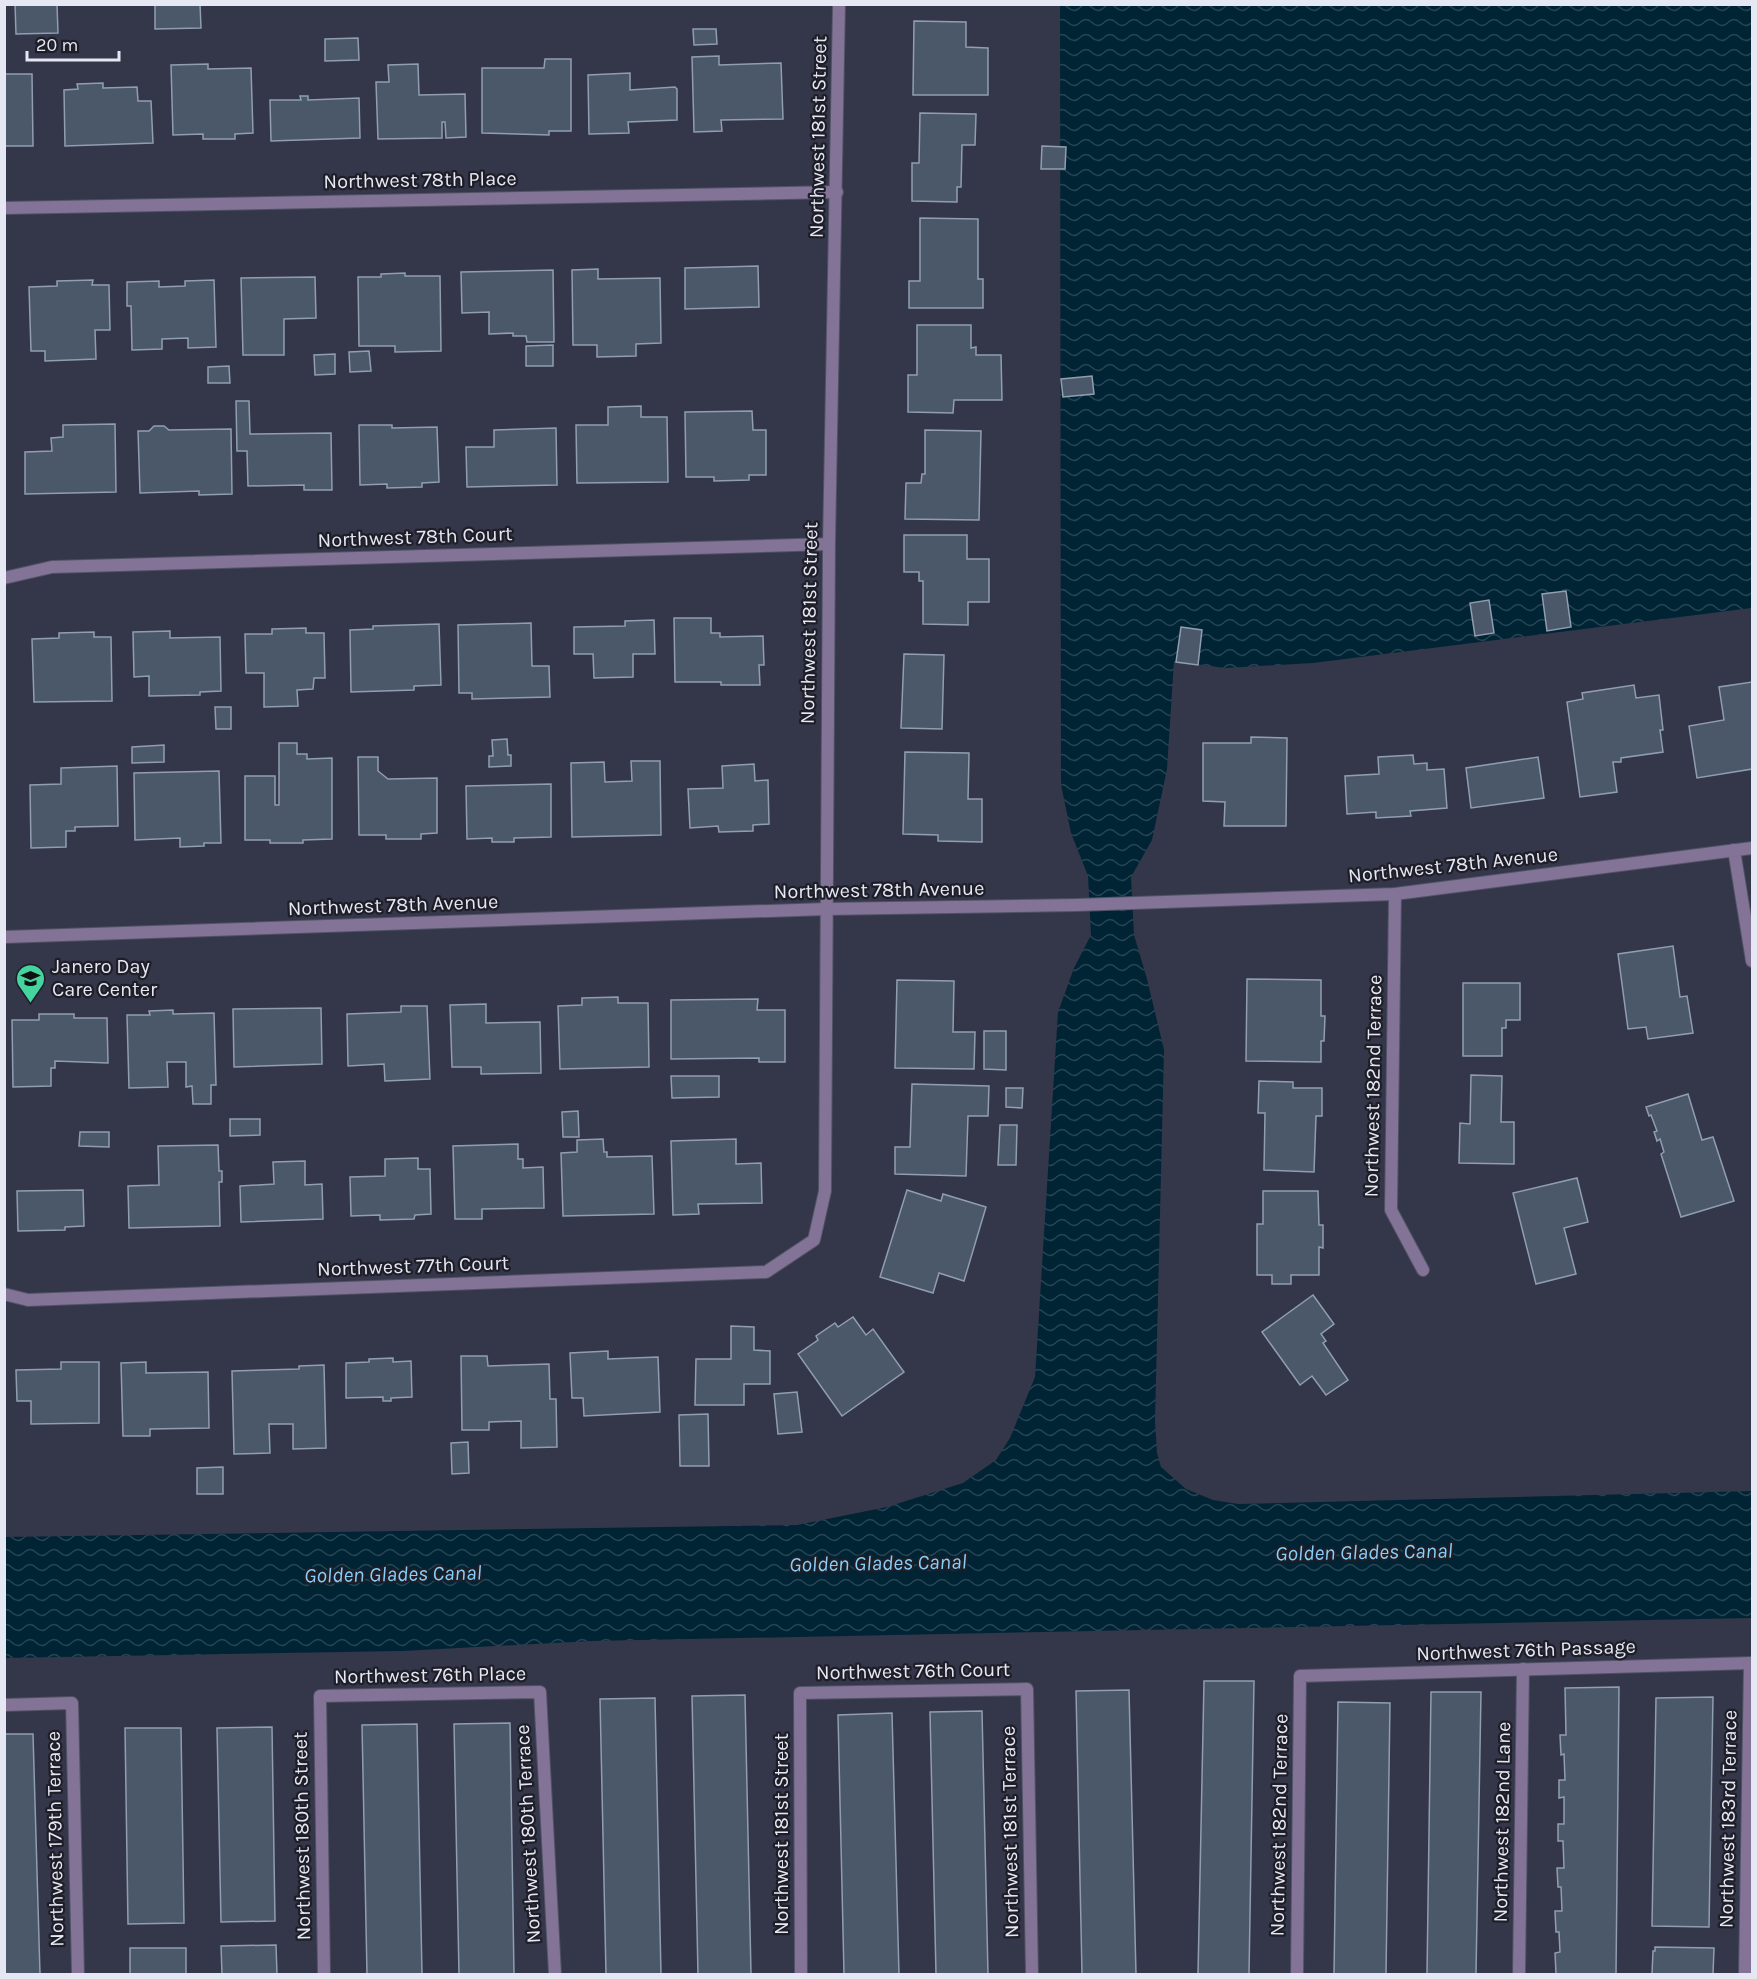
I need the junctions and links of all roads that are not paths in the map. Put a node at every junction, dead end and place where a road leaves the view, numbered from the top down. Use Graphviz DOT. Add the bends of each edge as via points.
graph roads {
  1 [pos="839,4"];
  2 [pos="837,192"];
  3 [pos="4,208"];
  4 [pos="829,544"];
  5 [pos="4,578"];
  6 [pos="1752,848"];
  7 [pos="1734,850"];
  8 [pos="1395,894"];
  9 [pos="826,909"];
  10 [pos="4,937"];
  11 [pos="1752,961"];
  12 [pos="814,1240"];
  13 [pos="1423,1270"];
  14 [pos="4,1294"];
  15 [pos="1751,1663"];
  16 [pos="1523,1669"];
  17 [pos="1300,1676"];
  18 [pos="1027,1689"];
  19 [pos="540,1692"];
  20 [pos="800,1693"];
  21 [pos="320,1696"];
  22 [pos="4,1705"];
  23 [pos="78,1974"];
  24 [pos="324,1974"];
  25 [pos="555,1974"];
  26 [pos="801,1974"];
  27 [pos="1032,1974"];
  28 [pos="1297,1974"];
  29 [pos="1519,1974"];
  30 [pos="1745,1974"];
  1 -- 2 [label="street, Northwest 181st Street"];
  2 -- 3 [label="street, Northwest 78th Place"];
  2 -- 4 [label="street, Northwest 181st Street"];
  4 -- 5 [label="street, Northwest 78th Court" via="52,567"];
  4 -- 9 [label="street, Northwest 181st Street"];
  6 -- 7 [label="street, Northwest 78th Avenue"];
  7 -- 8 [label="street, Northwest 78th Avenue"];
  7 -- 11 [label="street"];
  8 -- 9 [label="street, Northwest 78th Avenue"];
  8 -- 13 [label="street, Northwest 182nd Terrace" via="1391,1210"];
  9 -- 10 [label="street, Northwest 78th Avenue"];
  9 -- 12 [label="street, Northwest 181st Street" via="825,1191"];
  12 -- 14 [label="street, Northwest 77th Court" via="766,1272 28,1300"];
  15 -- 16 [label="street, Northwest 76th Passage"];
  15 -- 30 [label="street, Northwest 183rd Terrace"];
  16 -- 17 [label="street, Northwest 76th Passage"];
  16 -- 29 [label="street, Northwest 182nd Lane"];
  17 -- 28 [label="street, Northwest 182nd Terrace"];
  18 -- 20 [label="street, Northwest 76th Court"];
  18 -- 27 [label="street, Northwest 181st Terrace"];
  19 -- 21 [label="street, Northwest 76th Place"];
  19 -- 25 [label="street, Northwest 180th Terrace"];
  20 -- 26 [label="street, Northwest 181st Street"];
  21 -- 24 [label="street, Northwest 180th Street"];
  22 -- 23 [label="street, Northwest 179th Terrace" via="72,1703"];
}
